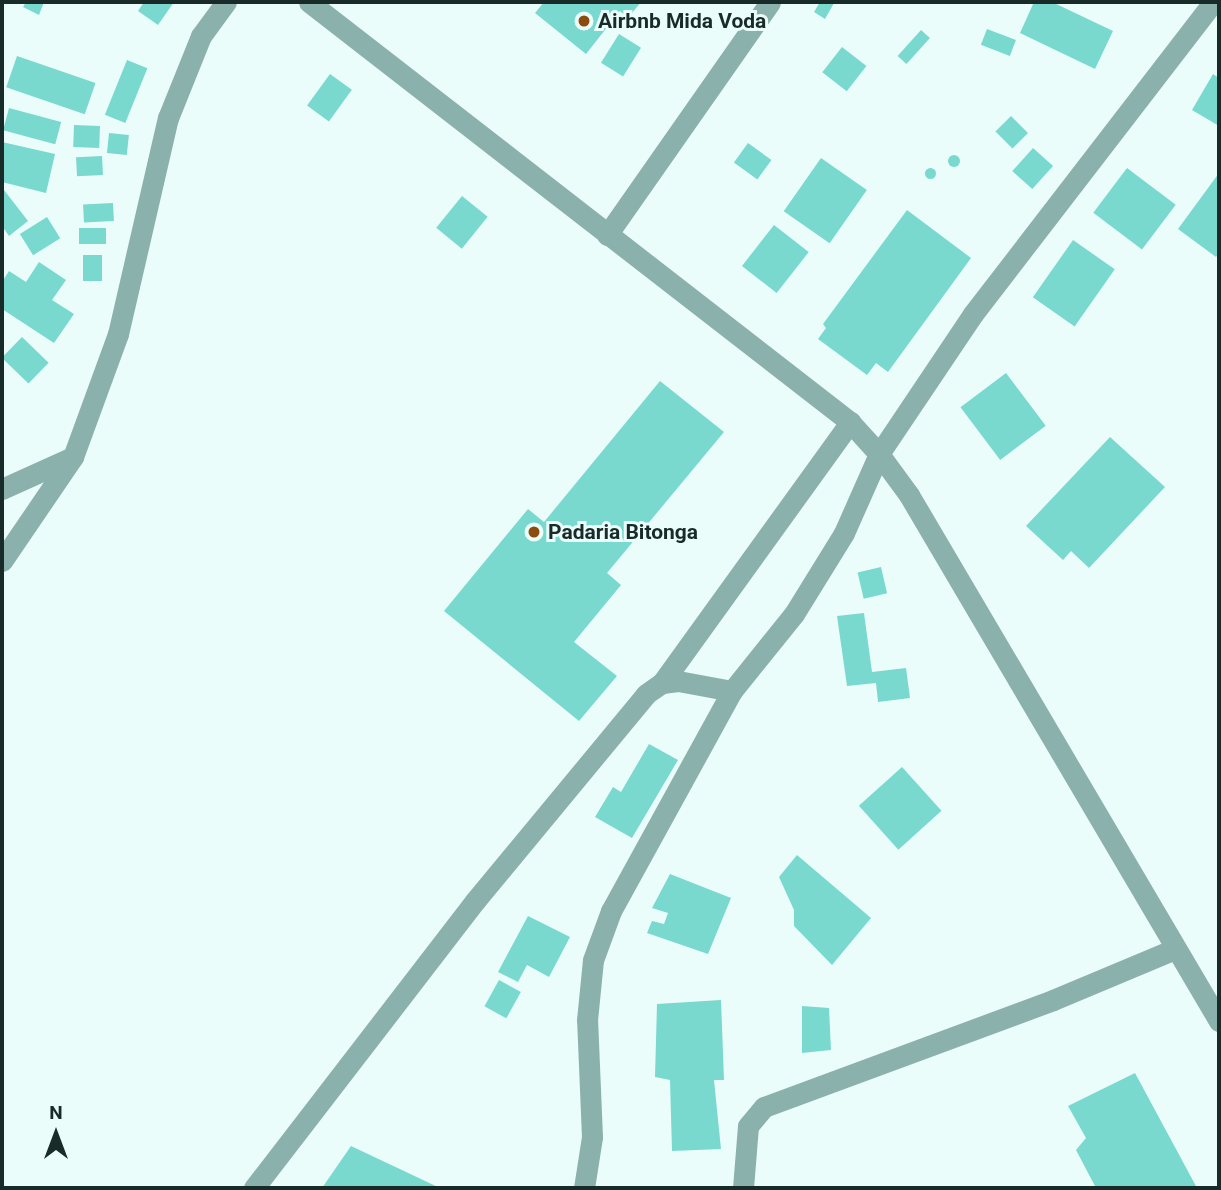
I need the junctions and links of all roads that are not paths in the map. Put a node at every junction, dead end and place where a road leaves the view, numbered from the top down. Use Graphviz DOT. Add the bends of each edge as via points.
graph roads {
  1 [pos="226,2"];
  2 [pos="309,2"];
  3 [pos="770,2"];
  4 [pos="1213,2"];
  5 [pos="607,235"];
  6 [pos="850,422"];
  7 [pos="879,454"];
  8 [pos="73,457"];
  9 [pos="2,489"];
  10 [pos="2,561"];
  11 [pos="662,683"];
  12 [pos="732,691"];
  13 [pos="1175,949"];
  14 [pos="1210,986"];
  15 [pos="1219,1021"];
  16 [pos="254,1188"];
  17 [pos="584,1188"];
  18 [pos="743,1188"];
  1 -- 8 [label="street" via="201,36 168,118 118,334"];
  2 -- 5 [label="street"];
  3 -- 5 [label="street"];
  4 -- 7 [label="street" via="973,314"];
  5 -- 6 [label="street"];
  6 -- 7 [label="street"];
  6 -- 11 [label="street"];
  7 -- 12 [label="street" via="844,533 794,614"];
  7 -- 13 [label="street" via="909,495"];
  8 -- 9 [label="street"];
  8 -- 10 [label="street"];
  11 -- 12 [label="street" via="678,681"];
  11 -- 16 [label="street" via="646,694 475,901"];
  12 -- 17 [label="street" via="611,911 593,960 587,1020 592,1137"];
  13 -- 14 [label="street"];
  13 -- 18 [label="street" via="1053,1000 764,1107 748,1126"];
  14 -- 15 [label="street"];
}
